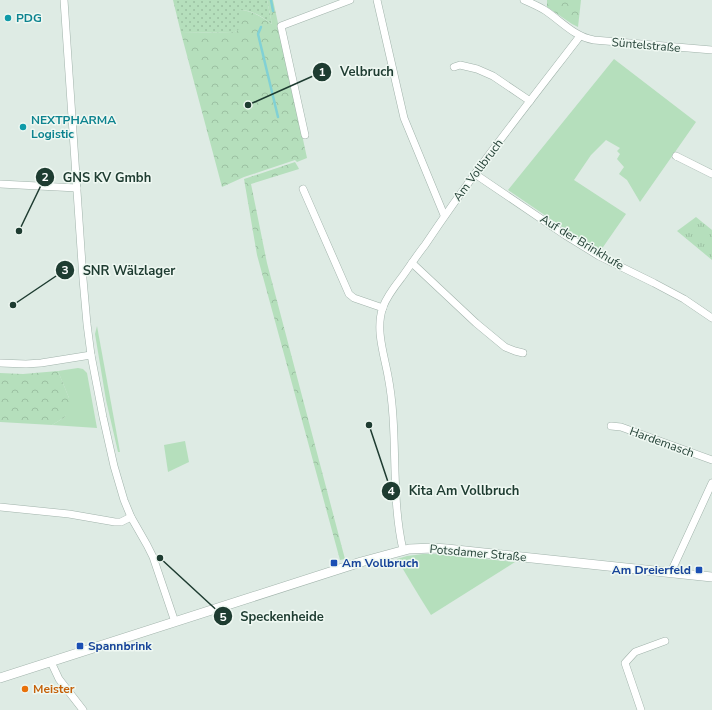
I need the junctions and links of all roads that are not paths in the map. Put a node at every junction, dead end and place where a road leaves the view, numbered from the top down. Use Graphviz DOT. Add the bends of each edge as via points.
graph roads {
  1 [pos="64,0"];
  2 [pos="350,0"];
  3 [pos="377,0"];
  4 [pos="524,0"];
  5 [pos="580,36"];
  6 [pos="712,50"];
  7 [pos="454,67"];
  8 [pos="530,101"];
  9 [pos="305,135"];
  10 [pos="676,156"];
  11 [pos="475,174"];
  12 [pos="712,174"];
  13 [pos="0,184"];
  14 [pos="77,188"];
  15 [pos="303,189"];
  16 [pos="444,215"];
  17 [pos="412,263"];
  18 [pos="383,308"];
  19 [pos="712,318"];
  20 [pos="523,353"];
  21 [pos="91,355"];
  22 [pos="0,363"];
  23 [pos="611,426"];
  24 [pos="712,460"];
  25 [pos="712,483"];
  26 [pos="0,507"];
  27 [pos="131,517"];
  28 [pos="403,550"];
  29 [pos="671,572"];
  30 [pos="712,577"];
  31 [pos="175,622"];
  32 [pos="665,641"];
  33 [pos="51,662"];
  34 [pos="0,678"];
  35 [pos="83,710"];
  36 [pos="641,710"];
  1 -- 14 [label="street"];
  2 -- 9 [label="street" via="281,26"];
  3 -- 16 [label="street" via="404,118"];
  4 -- 5 [label="street" via="546,11"];
  5 -- 6 [label="street, Süntelstraße" via="594,40"];
  5 -- 8 [label="street, Am Vollbruch"];
  7 -- 8 [label="street" via="460,65 493,76"];
  8 -- 11 [label="street, Am Vollbruch"];
  10 -- 12 [label="street"];
  11 -- 16 [label="street, Am Vollbruch"];
  11 -- 19 [label="street, Auf der Brinkhufe" via="599,256 654,282"];
  13 -- 14 [label="street"];
  14 -- 21 [label="street"];
  15 -- 18 [label="street" via="349,294"];
  16 -- 17 [label="street, Am Vollbruch"];
  17 -- 18 [label="street, Am Vollbruch" via="390,293"];
  17 -- 20 [label="street" via="505,347"];
  18 -- 28 [label="street, Am Vollbruch" via="380,335 391,395 398,519"];
  21 -- 22 [label="street" via="40,363"];
  21 -- 27 [label="street" via="114,466"];
  23 -- 24 [label="street, Hardemasch" via="622,427"];
  25 -- 29 [label="street"];
  26 -- 27 [label="street" via="115,522"];
  27 -- 31 [label="street" via="153,557"];
  28 -- 29 [label="street, Potsdamer Straße" via="447,549"];
  28 -- 31 [label="street, Potsdamer Straße"];
  29 -- 30 [label="street, Potsdamer Straße"];
  31 -- 33 [label="street, Potsdamer Straße"];
  32 -- 36 [label="street" via="635,652 625,663"];
  33 -- 34 [label="street, Potsdamer Straße"];
  33 -- 35 [label="street" via="59,679"];
}
